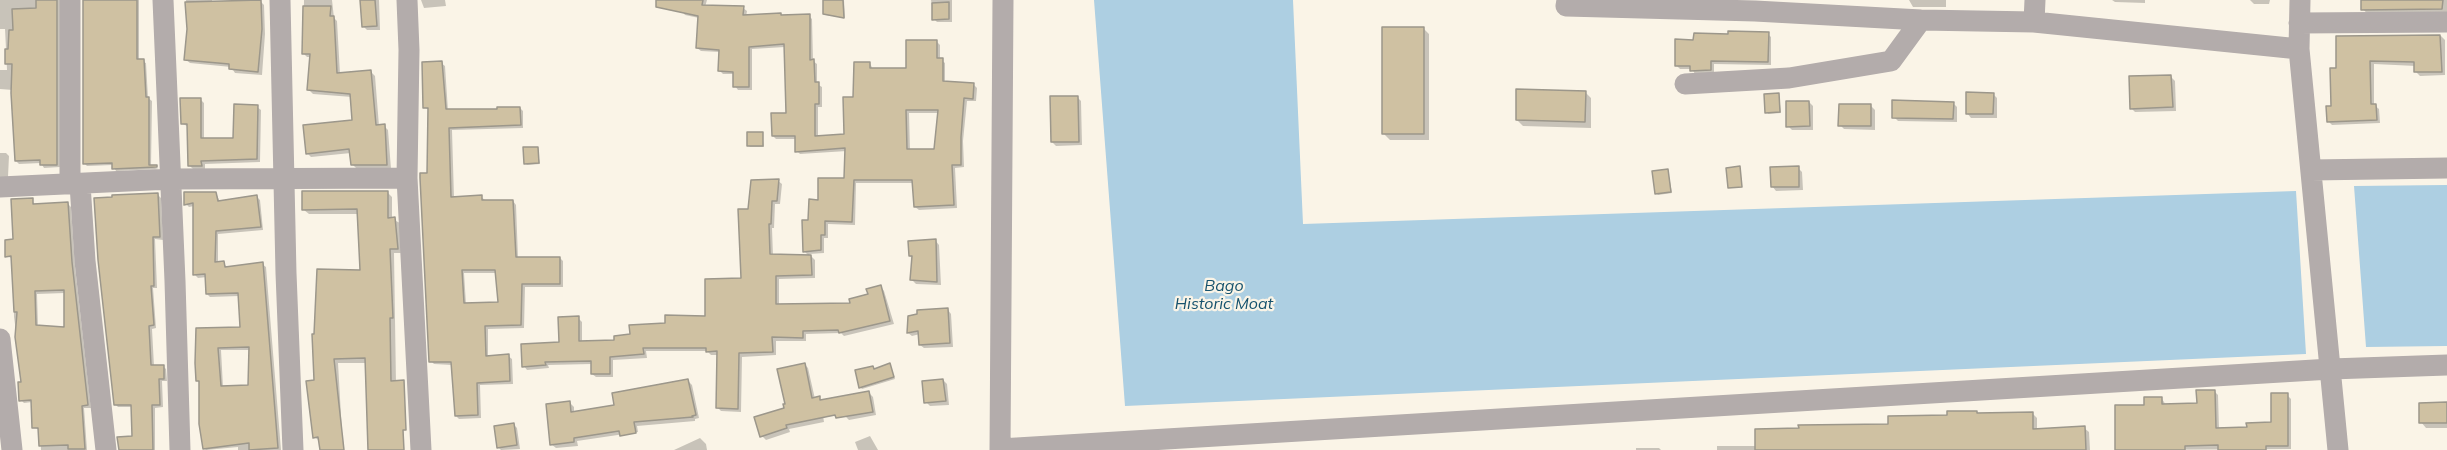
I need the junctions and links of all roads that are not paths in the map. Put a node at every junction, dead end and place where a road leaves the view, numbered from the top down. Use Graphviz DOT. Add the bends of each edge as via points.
graph roads {
  1 [pos="70,0"];
  2 [pos="163,0"];
  3 [pos="280,0"];
  4 [pos="407,0"];
  5 [pos="1003,0"];
  6 [pos="1566,0"];
  7 [pos="2035,0"];
  8 [pos="2300,0"];
  9 [pos="1659,4"];
  10 [pos="1755,5"];
  11 [pos="1850,8"];
  12 [pos="1955,10"];
  13 [pos="1921,20"];
  14 [pos="2034,22"];
  15 [pos="2447,22"];
  16 [pos="2299,23"];
  17 [pos="2299,50"];
  18 [pos="1685,84"];
  19 [pos="2447,168"];
  20 [pos="2311,170"];
  21 [pos="407,178"];
  22 [pos="171,179"];
  23 [pos="284,179"];
  24 [pos="75,184"];
  25 [pos="0,187"];
  26 [pos="0,339"];
  27 [pos="2447,365"];
  28 [pos="2331,369"];
  29 [pos="12,450"];
  30 [pos="106,450"];
  31 [pos="180,450"];
  32 [pos="294,450"];
  33 [pos="421,450"];
  34 [pos="1000,450"];
  35 [pos="2338,450"];
  1 -- 24 [label="street"];
  2 -- 22 [label="street"];
  3 -- 23 [label="street"];
  4 -- 21 [label="street"];
  5 -- 34 [label="street"];
  6 -- 9 [label="street" via="1566,6"];
  7 -- 14 [label="street"];
  8 -- 16 [label="street"];
  9 -- 10 [label="street"];
  10 -- 11 [label="street"];
  11 -- 13 [label="street"];
  12 -- 13 [label="street"];
  12 -- 14 [label="street"];
  13 -- 18 [label="street" via="1891,61 1789,78"];
  14 -- 17 [label="street"];
  15 -- 16 [label="street"];
  16 -- 17 [label="street"];
  17 -- 20 [label="street"];
  19 -- 20 [label="street"];
  20 -- 28 [label="street"];
  21 -- 23 [label="street"];
  21 -- 33 [label="street"];
  22 -- 23 [label="street"];
  22 -- 24 [label="street"];
  22 -- 31 [label="street"];
  23 -- 32 [label="street"];
  24 -- 25 [label="street"];
  24 -- 30 [label="street"];
  26 -- 29 [label="street"];
  27 -- 28 [label="street"];
  28 -- 34 [label="street"];
  28 -- 35 [label="street"];
}
